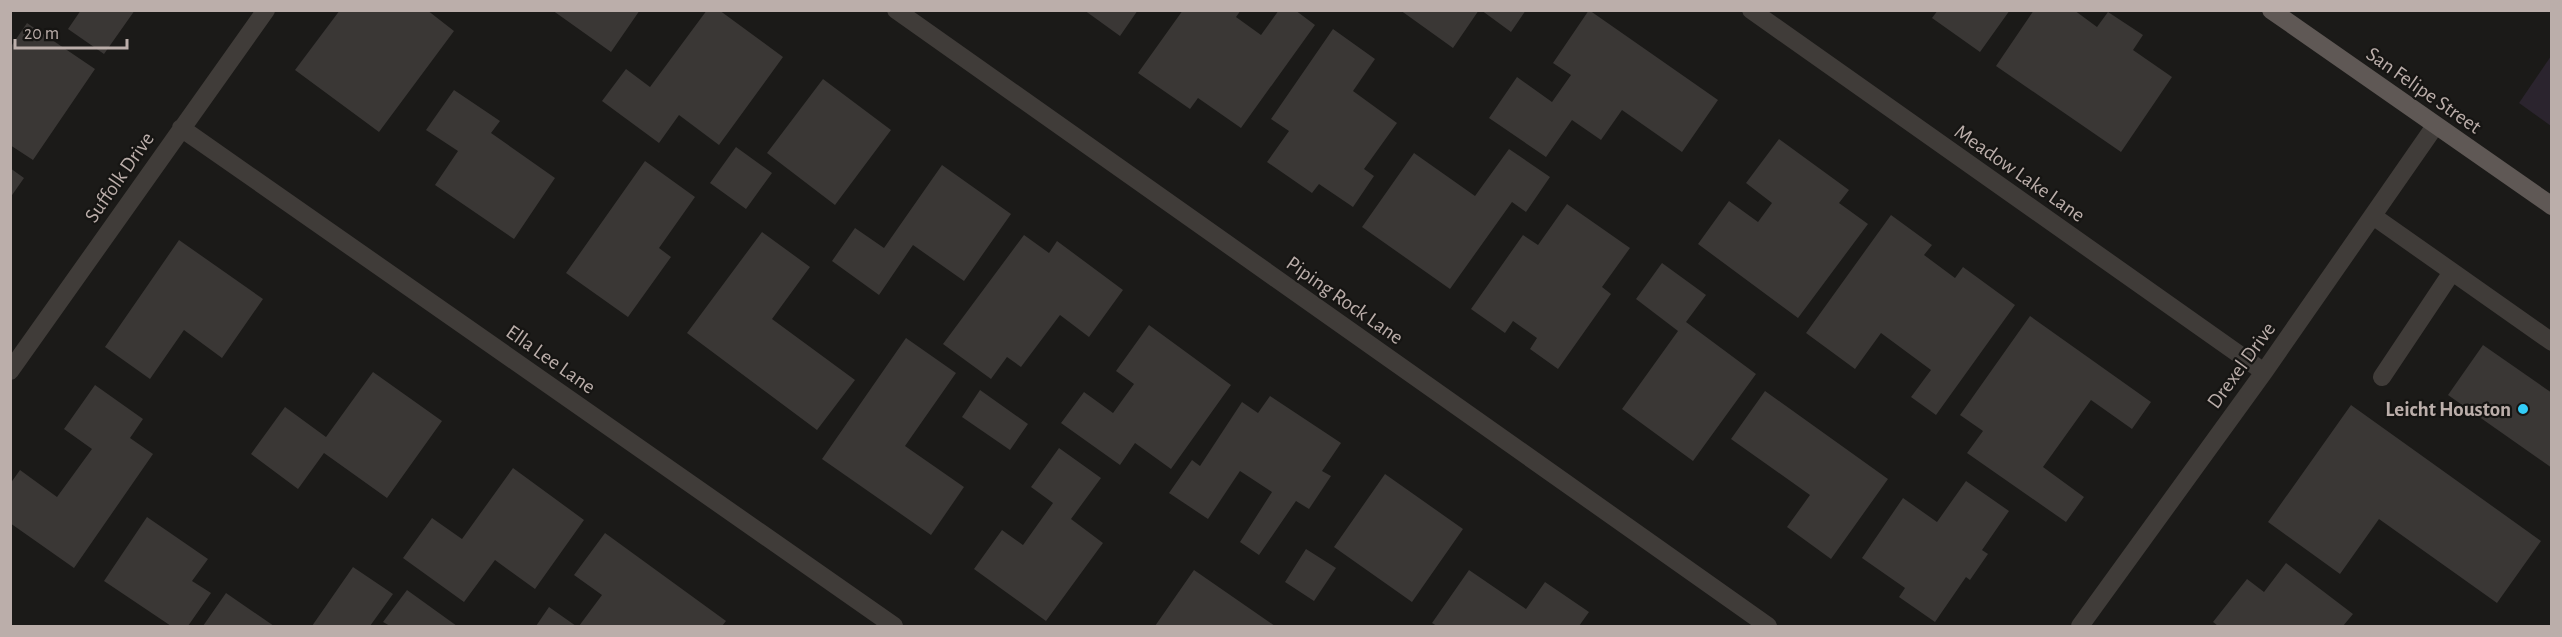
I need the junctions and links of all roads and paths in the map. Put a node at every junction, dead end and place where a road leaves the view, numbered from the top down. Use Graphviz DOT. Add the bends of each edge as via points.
graph roads {
  1 [pos="266,10"];
  2 [pos="896,10"];
  3 [pos="1751,10"];
  4 [pos="2271,10"];
  5 [pos="2435,126"];
  6 [pos="181,128"];
  7 [pos="2552,206"];
  8 [pos="2373,216"];
  9 [pos="2452,272"];
  10 [pos="2552,342"];
  11 [pos="10,371"];
  12 [pos="2264,372"];
  13 [pos="2382,377"];
  14 [pos="894,627"];
  15 [pos="1768,627"];
  16 [pos="2080,627"];
  1 -- 6 [label="street, Suffolk Drive"];
  2 -- 15 [label="street, Piping Rock Lane"];
  3 -- 12 [label="street, Meadow Lake Lane"];
  4 -- 5 [label="main road, San Felipe Street"];
  5 -- 7 [label="main road, San Felipe Street"];
  5 -- 8 [label="street, Drexel Drive"];
  6 -- 11 [label="street, Suffolk Drive"];
  6 -- 14 [label="street, Ella Lee Lane"];
  8 -- 9 [label="street"];
  8 -- 12 [label="street, Drexel Drive"];
  9 -- 10 [label="street"];
  9 -- 13 [label="street"];
  12 -- 16 [label="street, Drexel Drive"];
}
